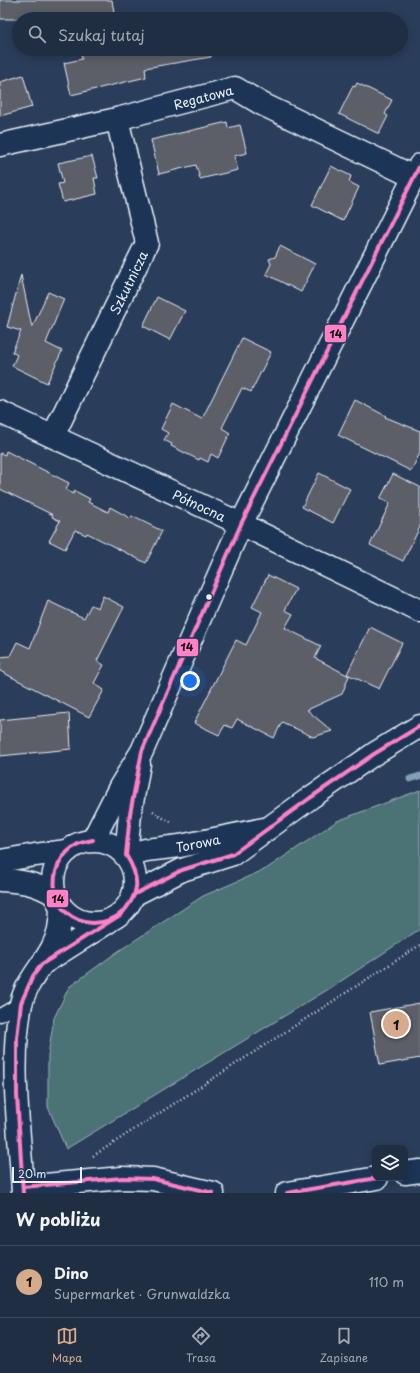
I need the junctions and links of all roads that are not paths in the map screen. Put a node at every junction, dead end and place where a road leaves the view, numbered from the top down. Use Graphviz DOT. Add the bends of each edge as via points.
graph roads {
  1 [pos="117,119"];
  2 [pos="0,145"];
  3 [pos="417,171"];
  4 [pos="0,412"];
  5 [pos="53,436"];
  6 [pos="241,524"];
  7 [pos="420,611"];
  8 [pos="420,726"];
  9 [pos="142,751"];
  10 [pos="269,828"];
  11 [pos="93,840"];
  12 [pos="66,851"];
  13 [pos="126,855"];
  14 [pos="0,861"];
  15 [pos="0,880"];
  16 [pos="135,894"];
  17 [pos="58,901"];
  18 [pos="108,922"];
  19 [pos="42,964"];
  20 [pos="21,1003"];
  21 [pos="0,1016"];
  22 [pos="420,1171"];
  23 [pos="408,1173"];
  24 [pos="372,1179"];
  25 [pos="23,1190"];
  26 [pos="214,1193"];
  27 [pos="287,1193"];
  1 -- 2 [label="street, Regatowa"];
  1 -- 3 [label="street, Regatowa" via="235,88 262,104"];
  1 -- 5 [label="street, Szkutnicza" via="147,242"];
  3 -- 6 [label="street"];
  4 -- 5 [label="street, Północna"];
  5 -- 6 [label="street, Północna"];
  6 -- 7 [label="street, Północna"];
  6 -- 9 [label="street"];
  8 -- 10 [label="street, Torowa" via="362,762"];
  9 -- 11 [label="street"];
  9 -- 13 [label="street" via="130,814"];
  10 -- 13 [label="street, Torowa"];
  10 -- 16 [label="street, Torowa" via="232,854 182,870"];
  11 -- 12 [label="street"];
  11 -- 13 [label="street" via="118,847"];
  12 -- 14 [label="street"];
  12 -- 17 [label="street" via="58,862 53,876 53,891"];
  13 -- 16 [label="street" via="134,868"];
  15 -- 17 [label="street" via="22,881 36,885"];
  16 -- 18 [label="street" via="120,916"];
  17 -- 18 [label="street" via="68,915 81,922"];
  17 -- 19 [label="street" via="61,920 54,944"];
  18 -- 19 [label="street"];
  19 -- 20 [label="street" via="33,976"];
  20 -- 21 [label="lane"];
  20 -- 25 [label="street" via="16,1066"];
  22 -- 23 [label="street"];
  24 -- 27 [label="street"];
  25 -- 26 [label="street" via="122,1178 153,1179"];
}
